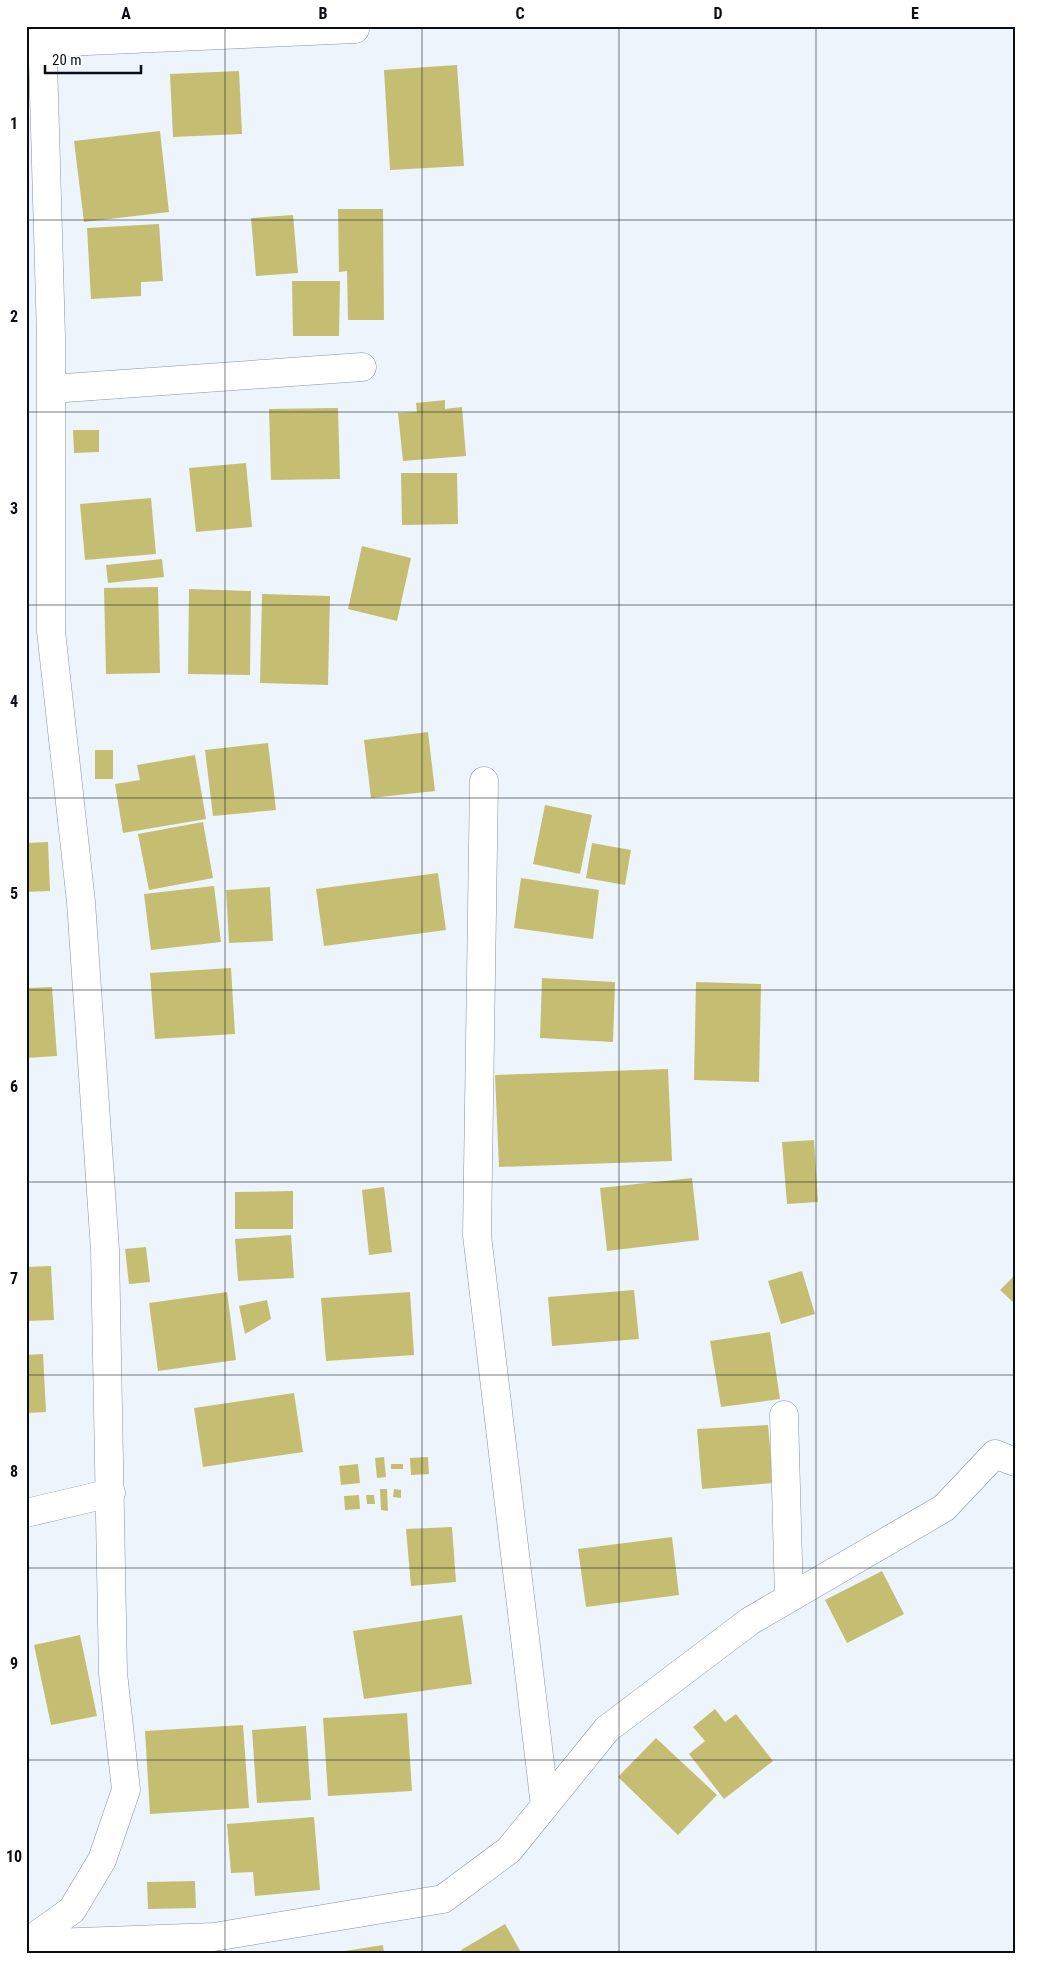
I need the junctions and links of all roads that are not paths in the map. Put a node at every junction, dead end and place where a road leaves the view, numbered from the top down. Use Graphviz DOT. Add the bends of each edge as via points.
graph roads {
  1 [pos="355,30"];
  2 [pos="42,35"];
  3 [pos="362,367"];
  4 [pos="50,389"];
  5 [pos="484,781"];
  6 [pos="784,1415"];
  7 [pos="1015,1462"];
  8 [pos="111,1492"];
  9 [pos="26,1513"];
  10 [pos="789,1598"];
  11 [pos="545,1806"];
  12 [pos="26,1944"];
  13 [pos="167,1946"];
  1 -- 2 [label="street"];
  2 -- 4 [label="street"];
  3 -- 4 [label="street"];
  4 -- 8 [label="street" via="51,631 81,902 104,1240"];
  5 -- 11 [label="street" via="477,1235"];
  6 -- 10 [label="street"];
  7 -- 10 [label="street" via="995,1454 944,1508"];
  8 -- 9 [label="street"];
  8 -- 12 [label="street" via="113,1673 126,1790 102,1860 72,1910"];
  10 -- 11 [label="street" via="750,1621 607,1729"];
  11 -- 13 [label="street" via="509,1850 443,1900"];
  12 -- 13 [label="street"];
}
